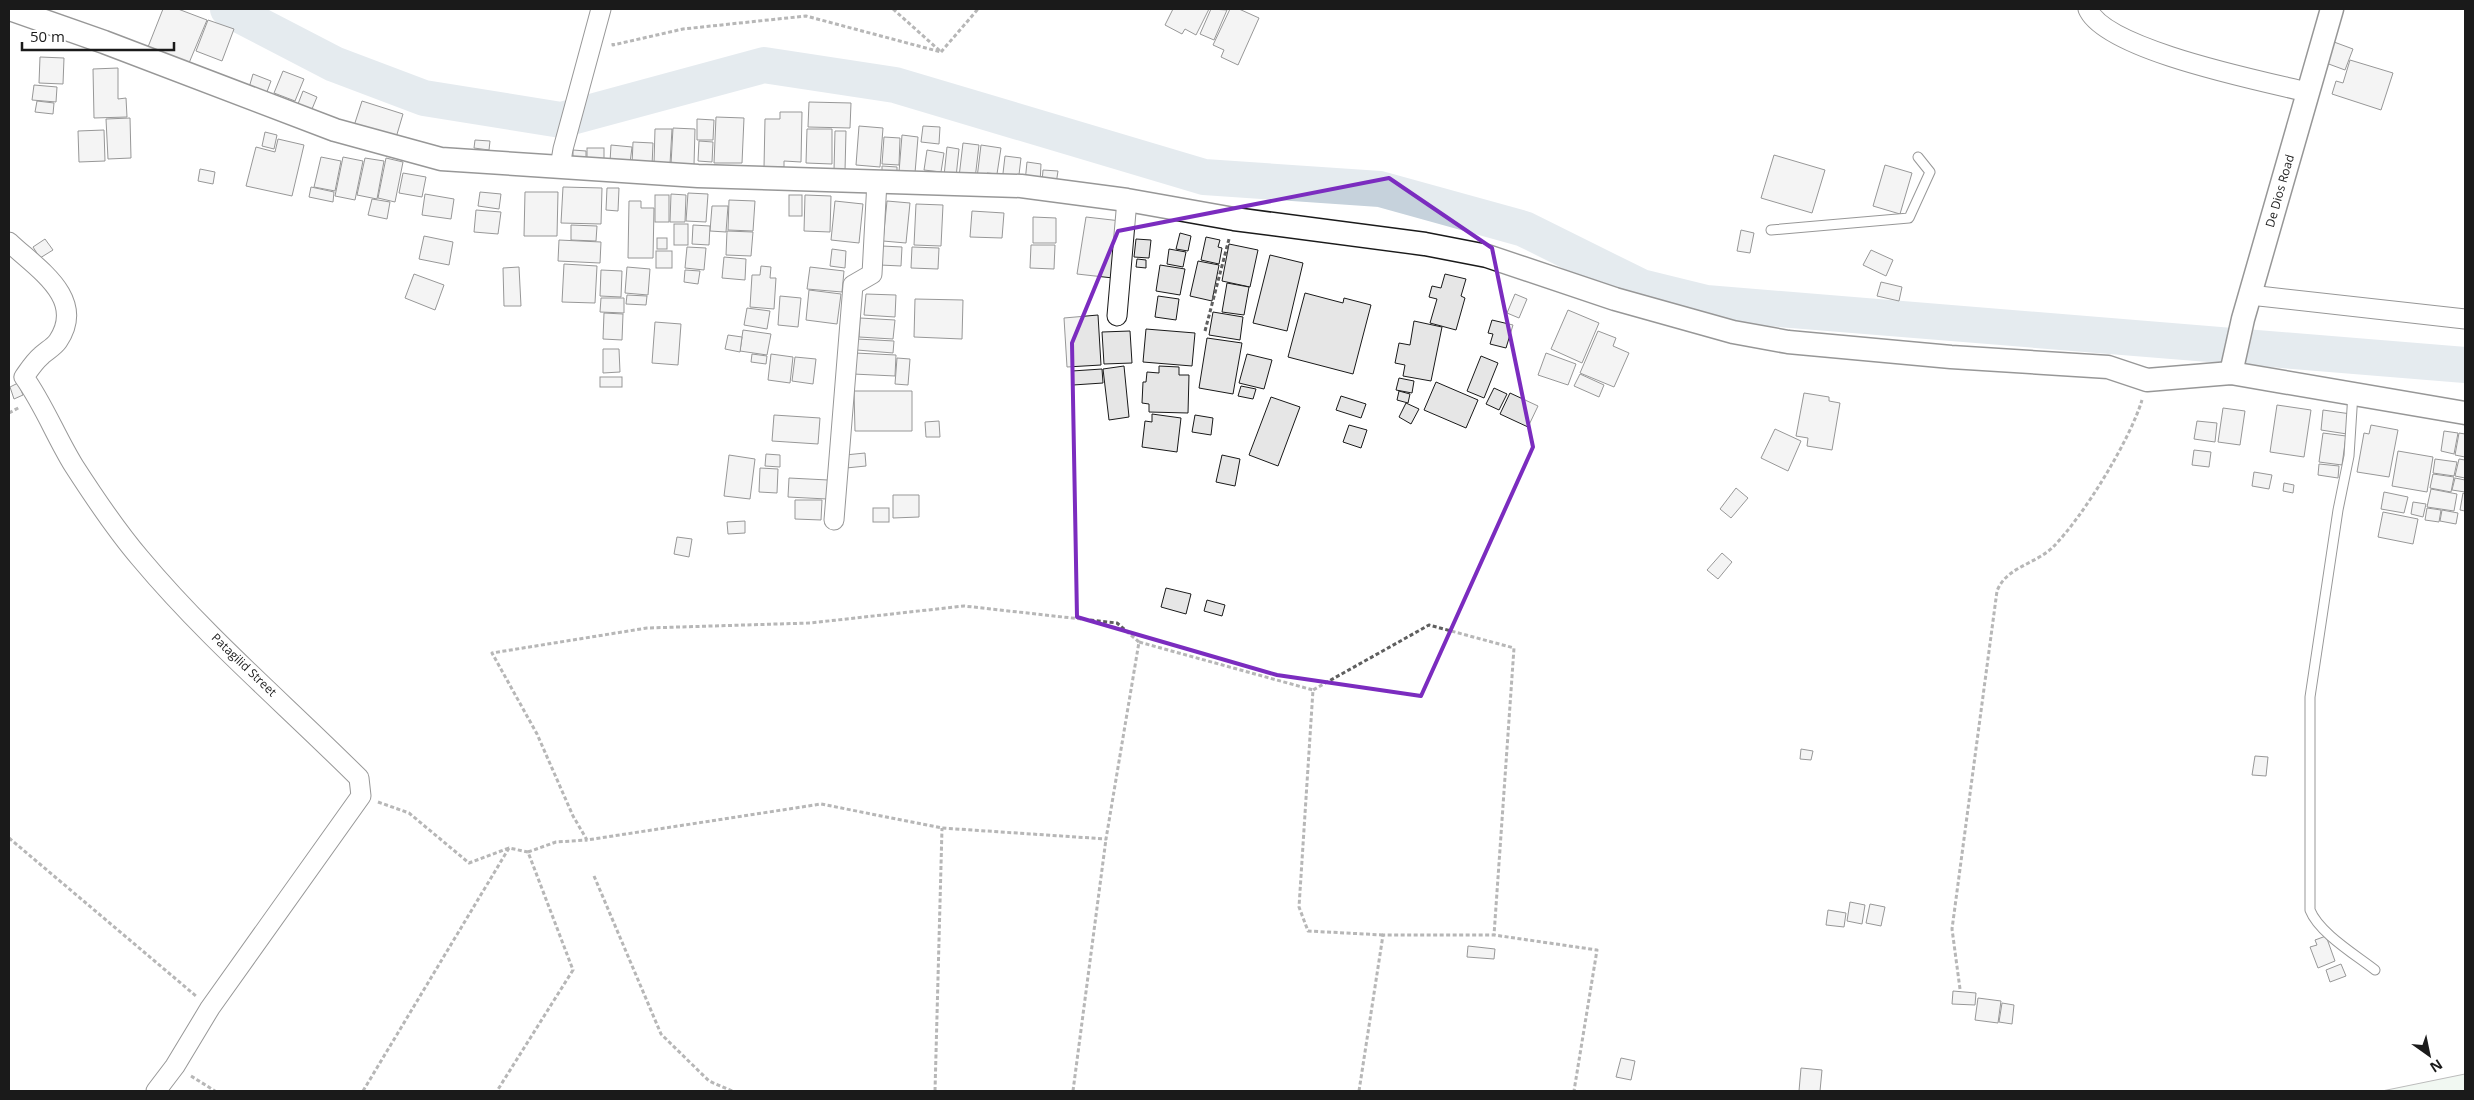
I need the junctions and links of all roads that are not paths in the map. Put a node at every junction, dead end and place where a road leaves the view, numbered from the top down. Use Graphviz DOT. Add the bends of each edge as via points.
graph roads {
  1 [pos="10,9"];
  2 [pos="601,9"];
  3 [pos="2088,9"];
  4 [pos="2332,9"];
  5 [pos="2307,92"];
  6 [pos="1918,157"];
  7 [pos="562,158"];
  8 [pos="877,182"];
  9 [pos="1127,200"];
  10 [pos="1771,230"];
  11 [pos="9,242"];
  12 [pos="2250,295"];
  13 [pos="1117,316"];
  14 [pos="2465,318"];
  15 [pos="2232,366"];
  16 [pos="16,376"];
  17 [pos="2353,393"];
  18 [pos="2465,412"];
  19 [pos="834,520"];
  20 [pos="2375,970"];
  21 [pos="156,1091"];
  1 -- 7 [label="street" via="335,130 441,159"];
  2 -- 7 [label="street"];
  3 -- 5 [label="street" via="2091,18 2112,32 2152,51"];
  4 -- 5 [label="street, De Dios Road"];
  5 -- 12 [label="street, De Dios Road"];
  6 -- 10 [label="lane" via="1930,172 1909,218"];
  7 -- 8 [label="street" via="698,176"];
  8 -- 9 [label="street" via="1021,186"];
  8 -- 19 [label="street" via="872,274 853,285"];
  9 -- 13 [label="street"];
  9 -- 15 [label="street" via="1487,256 1615,299 1733,332 1788,342 1950,357 2108,366 2148,380"];
  11 -- 16 [label="street, Patagilid Street" via="52,280 64,302 68,323 58,343"];
  12 -- 14 [label="street"];
  12 -- 15 [label="street, De Dios Road"];
  15 -- 17 [label="street"];
  16 -- 21 [label="street, Patagilid Street" via="38,396 73,465 139,558 359,778 361,796 210,1008"];
  17 -- 18 [label="street"];
  17 -- 20 [label="lane" via="2349,456 2310,697 2310,910 2329,934"];
}
